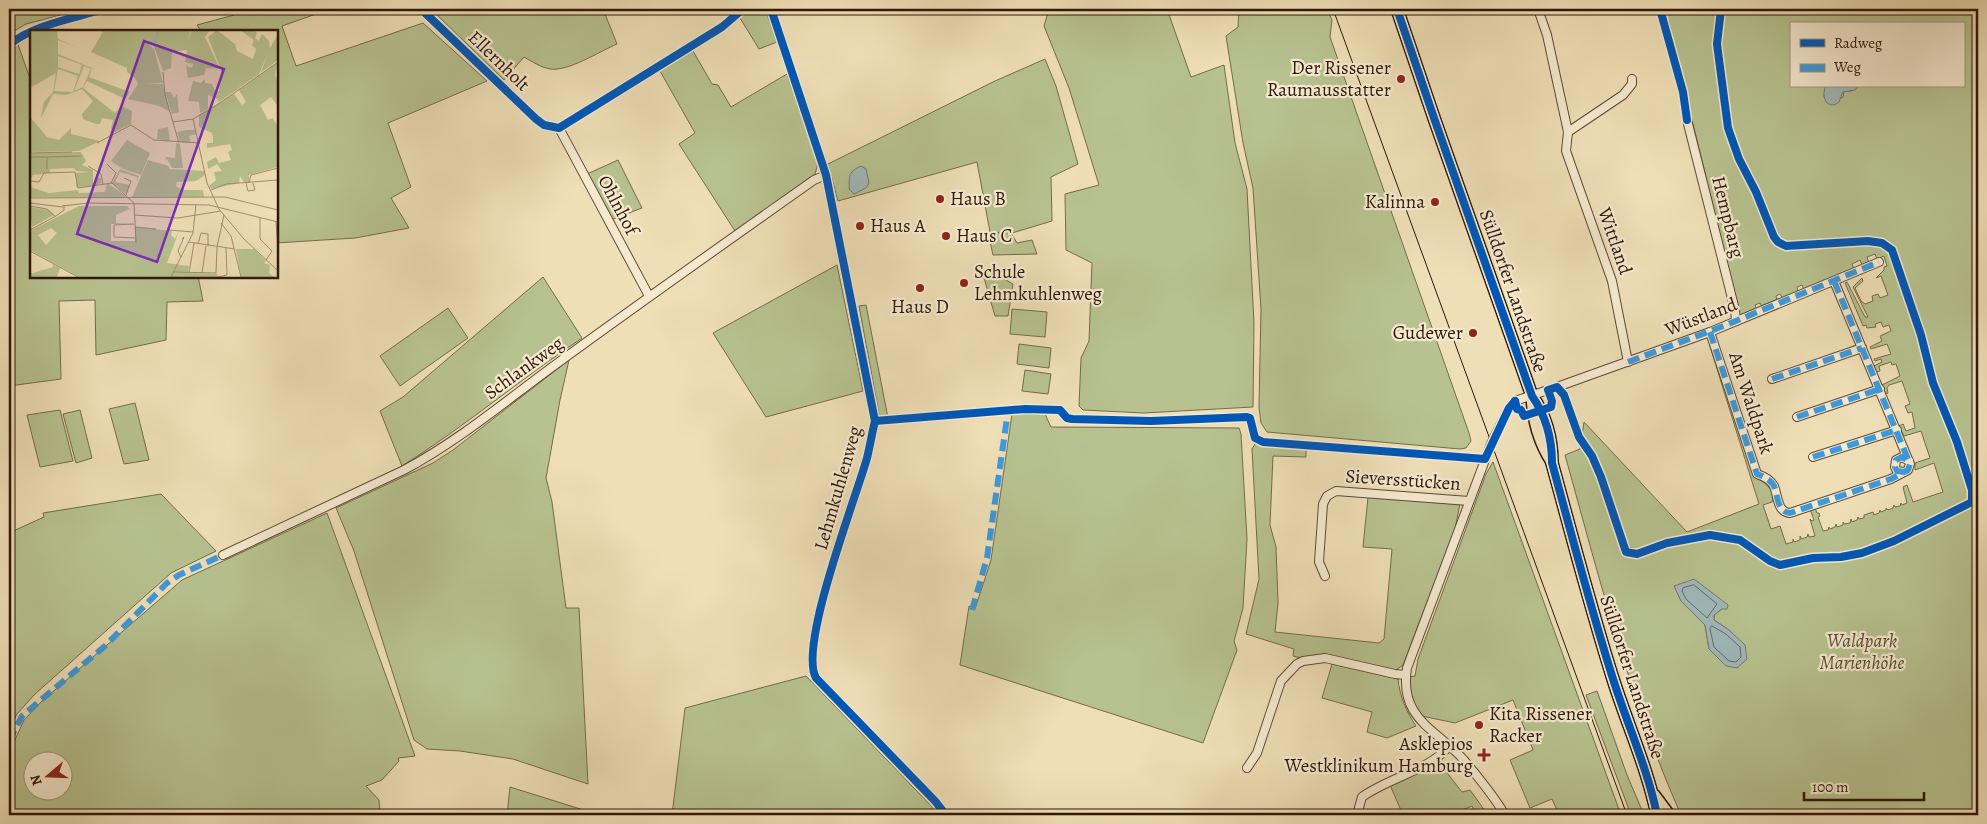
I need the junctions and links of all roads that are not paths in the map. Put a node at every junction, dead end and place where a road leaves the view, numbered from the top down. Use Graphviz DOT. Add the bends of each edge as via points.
graph roads {
  1 [pos="421,9"];
  2 [pos="743,9"];
  3 [pos="771,9"];
  4 [pos="1397,9"];
  5 [pos="1538,9"];
  6 [pos="1632,79"];
  7 [pos="1687,120"];
  8 [pos="559,128"];
  9 [pos="1568,132"];
  10 [pos="826,175"];
  11 [pos="1879,262"];
  12 [pos="1834,281"];
  13 [pos="649,296"];
  14 [pos="1736,321"];
  15 [pos="1710,332"];
  16 [pos="1862,348"];
  17 [pos="1628,362"];
  18 [pos="1772,379"];
  19 [pos="1880,389"];
  20 [pos="1532,396"];
  21 [pos="1797,417"];
  22 [pos="1896,430"];
  23 [pos="1902,444"];
  24 [pos="1813,457"];
  25 [pos="1899,458"];
  26 [pos="1909,462"];
  27 [pos="1901,471"];
  28 [pos="1469,501"];
  29 [pos="223,554"];
  30 [pos="1325,576"];
  31 [pos="1406,675"];
  32 [pos="1450,746"];
  33 [pos="1247,768"];
  34 [pos="1652,793"];
  35 [pos="946,815"];
  36 [pos="1356,815"];
  37 [pos="1505,815"];
  38 [pos="1657,815"];
  39 [pos="1670,815"];
  1 -- 8 [label="street, Ellernholt" via="536,119 544,125"];
  2 -- 8 [label="street" via="722,27"];
  3 -- 10 [label="street, Lehmkuhlenweg"];
  4 -- 20 [label="main road, Sülldorfer Landstraße"];
  5 -- 9 [label="street, Wittland"];
  6 -- 9 [label="street" via="1623,95"];
  7 -- 14 [label="street, Hempbarg"];
  8 -- 13 [label="street, Ohlnhof"];
  9 -- 17 [label="street, Wittland" via="1566,151 1612,281"];
  10 -- 13 [label="street, Schlankweg" via="814,180"];
  10 -- 35 [label="street, Lehmkuhlenweg" via="875,421 868,456 822,600 812,672"];
  11 -- 12 [label="street, Wüstland"];
  12 -- 14 [label="street, Wüstland"];
  12 -- 16 [label="street"];
  13 -- 29 [label="street, Schlankweg" via="428,457"];
  14 -- 15 [label="street, Wüstland"];
  15 -- 17 [label="street, Wüstland"];
  15 -- 27 [label="street, Am Waldpark" via="1757,474 1773,484 1785,513 1891,479"];
  16 -- 18 [label="street, Am Waldpark"];
  16 -- 19 [label="street"];
  17 -- 20 [label="street, Wüstland"];
  19 -- 21 [label="street, Am Waldpark"];
  19 -- 22 [label="street"];
  20 -- 28 [label="street, Sieversstücken" via="1515,401 1509,408"];
  20 -- 34 [label="main road, Sülldorfer Landstraße" via="1532,413 1543,448 1552,463 1603,647"];
  22 -- 23 [label="street"];
  22 -- 24 [label="street"];
  23 -- 25 [label="street"];
  23 -- 26 [label="street"];
  25 -- 26 [label="street"];
  25 -- 27 [label="street" via="1895,464"];
  26 -- 27 [label="street" via="1910,468"];
  28 -- 30 [label="street, Sieversstücken" via="1336,491 1326,496 1320,562"];
  28 -- 31 [label="street, Sieversstücken"];
  31 -- 32 [label="street, Sieversstücken" via="1407,698 1414,713"];
  31 -- 33 [label="street" via="1325,658 1297,664 1281,681 1257,753"];
  32 -- 36 [label="street" via="1436,759 1362,796"];
  32 -- 37 [label="street, Sieversstücken"];
  34 -- 38 [label="main road, Sülldorfer Landstraße"];
  34 -- 39 [label="main road, Sülldorfer Landstraße"];
}
